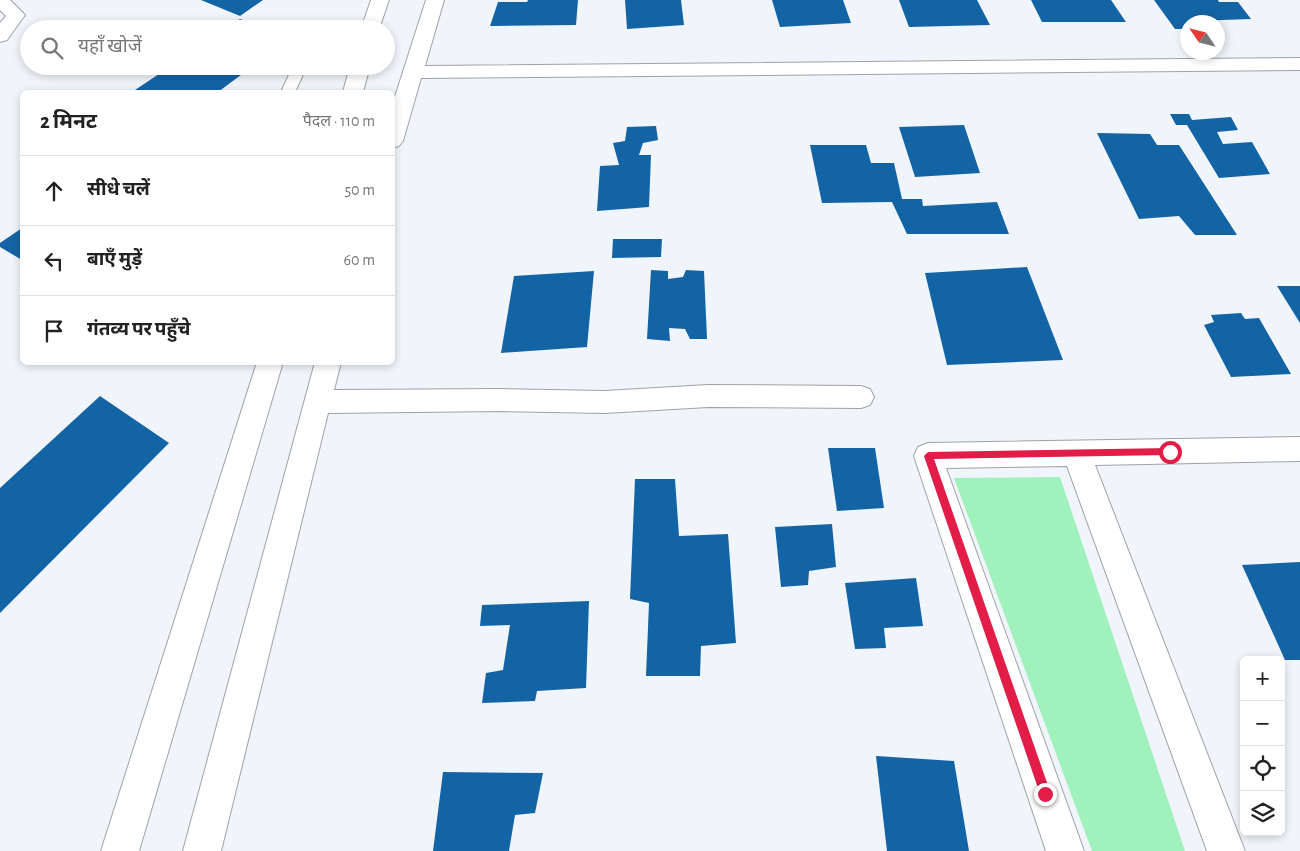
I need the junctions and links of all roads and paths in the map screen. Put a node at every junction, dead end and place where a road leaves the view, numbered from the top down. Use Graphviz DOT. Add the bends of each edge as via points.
graph roads {
  1 [pos="0,0"];
  2 [pos="380,0"];
  3 [pos="435,0"];
  4 [pos="373,20"];
  5 [pos="0,36"];
  6 [pos="1300,64"];
  7 [pos="412,72"];
  8 [pos="296,75"];
  9 [pos="358,75"];
  10 [pos="289,90"];
  11 [pos="354,90"];
  12 [pos="395,131"];
  13 [pos="269,365"];
  14 [pos="327,365"];
  15 [pos="861,397"];
  16 [pos="317,402"];
  17 [pos="1300,449"];
  18 [pos="1076,453"];
  19 [pos="120,851"];
  20 [pos="202,851"];
  21 [pos="1065,851"];
  22 [pos="1226,851"];
  1 -- 5 [label="street" via="16,15"];
  2 -- 4 [label="street"];
  3 -- 7 [label="street"];
  6 -- 7 [label="street"];
  7 -- 12 [label="street"];
  8 -- 10 [label="lane"];
  9 -- 11 [label="street"];
  13 -- 19 [label="street"];
  14 -- 16 [label="street"];
  15 -- 16 [label="street" via="708,396 605,402"];
  16 -- 20 [label="street"];
  17 -- 18 [label="street"];
  18 -- 21 [label="street" via="928,456"];
  18 -- 22 [label="street"];
}
